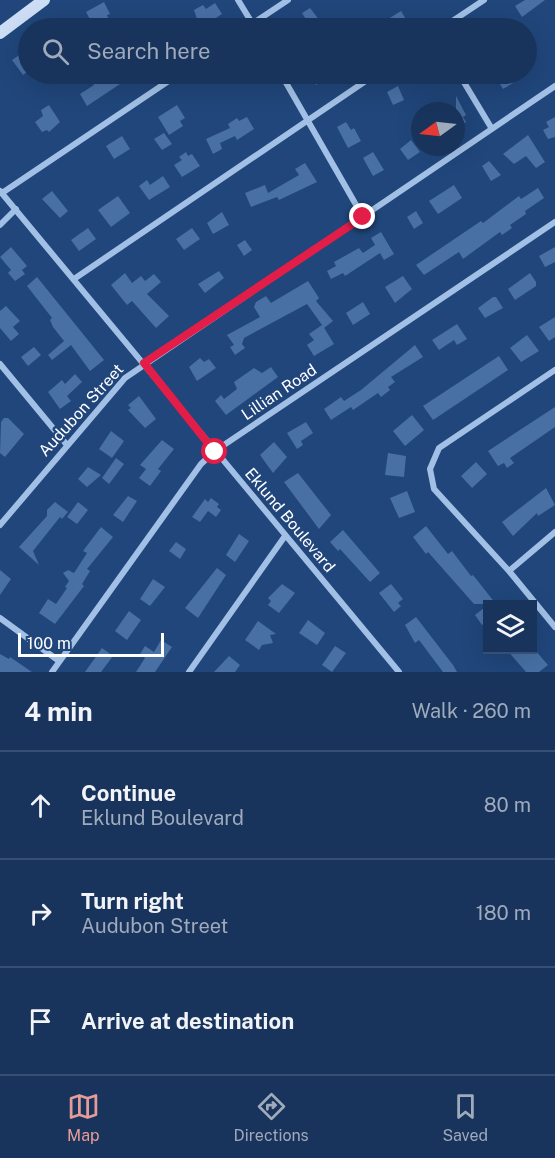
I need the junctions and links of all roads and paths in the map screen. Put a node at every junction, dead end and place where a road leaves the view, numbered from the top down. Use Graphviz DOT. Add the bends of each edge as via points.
graph roads {
  1 [pos="44,0"];
  2 [pos="238,0"];
  3 [pos="288,0"];
  4 [pos="484,0"];
  5 [pos="20,18"];
  6 [pos="248,18"];
  7 [pos="264,18"];
  8 [pos="457,18"];
  9 [pos="18,20"];
  10 [pos="0,33"];
  11 [pos="164,84"];
  12 [pos="287,84"];
  13 [pos="361,84"];
  14 [pos="465,84"];
  15 [pos="555,87"];
  16 [pos="308,120"];
  17 [pos="492,129"];
  18 [pos="1,192"];
  19 [pos="16,209"];
  20 [pos="363,217"];
  21 [pos="555,222"];
  22 [pos="0,225"];
  23 [pos="74,279"];
  24 [pos="144,363"];
  25 [pos="0,364"];
  26 [pos="555,370"];
  27 [pos="67,445"];
  28 [pos="215,452"];
  29 [pos="0,525"];
  30 [pos="555,532"];
  31 [pos="285,536"];
  32 [pos="509,571"];
  33 [pos="0,618"];
  34 [pos="555,627"];
  35 [pos="59,661"];
  36 [pos="52,672"];
  37 [pos="189,672"];
  38 [pos="399,672"];
  1 -- 5 [label="street"];
  2 -- 6 [label="street"];
  3 -- 7 [label="street"];
  4 -- 8 [label="street"];
  9 -- 10 [label="street"];
  11 -- 18 [label="street"];
  12 -- 16 [label="street"];
  13 -- 16 [label="street"];
  14 -- 17 [label="street"];
  15 -- 17 [label="street, Audubon Street"];
  16 -- 20 [label="street"];
  16 -- 23 [label="street"];
  17 -- 20 [label="street, Audubon Street"];
  18 -- 19 [label="street, Eklund Boulevard"];
  19 -- 22 [label="street"];
  19 -- 23 [label="street, Eklund Boulevard"];
  20 -- 24 [label="street, Audubon Street"];
  21 -- 28 [label="street, Lillian Road"];
  23 -- 24 [label="street, Eklund Boulevard"];
  24 -- 27 [label="street, Audubon Street" via="125,378"];
  24 -- 28 [label="street, Eklund Boulevard"];
  25 -- 27 [label="street"];
  26 -- 32 [label="street" via="439,448 430,469 434,489"];
  27 -- 29 [label="street, Audubon Street"];
  28 -- 31 [label="street, Eklund Boulevard"];
  28 -- 35 [label="street, Lillian Road" via="201,464"];
  30 -- 32 [label="street"];
  31 -- 37 [label="street"];
  31 -- 38 [label="street, Eklund Boulevard"];
  32 -- 34 [label="street"];
  33 -- 35 [label="street"];
  35 -- 36 [label="street, Lillian Road"];
}
